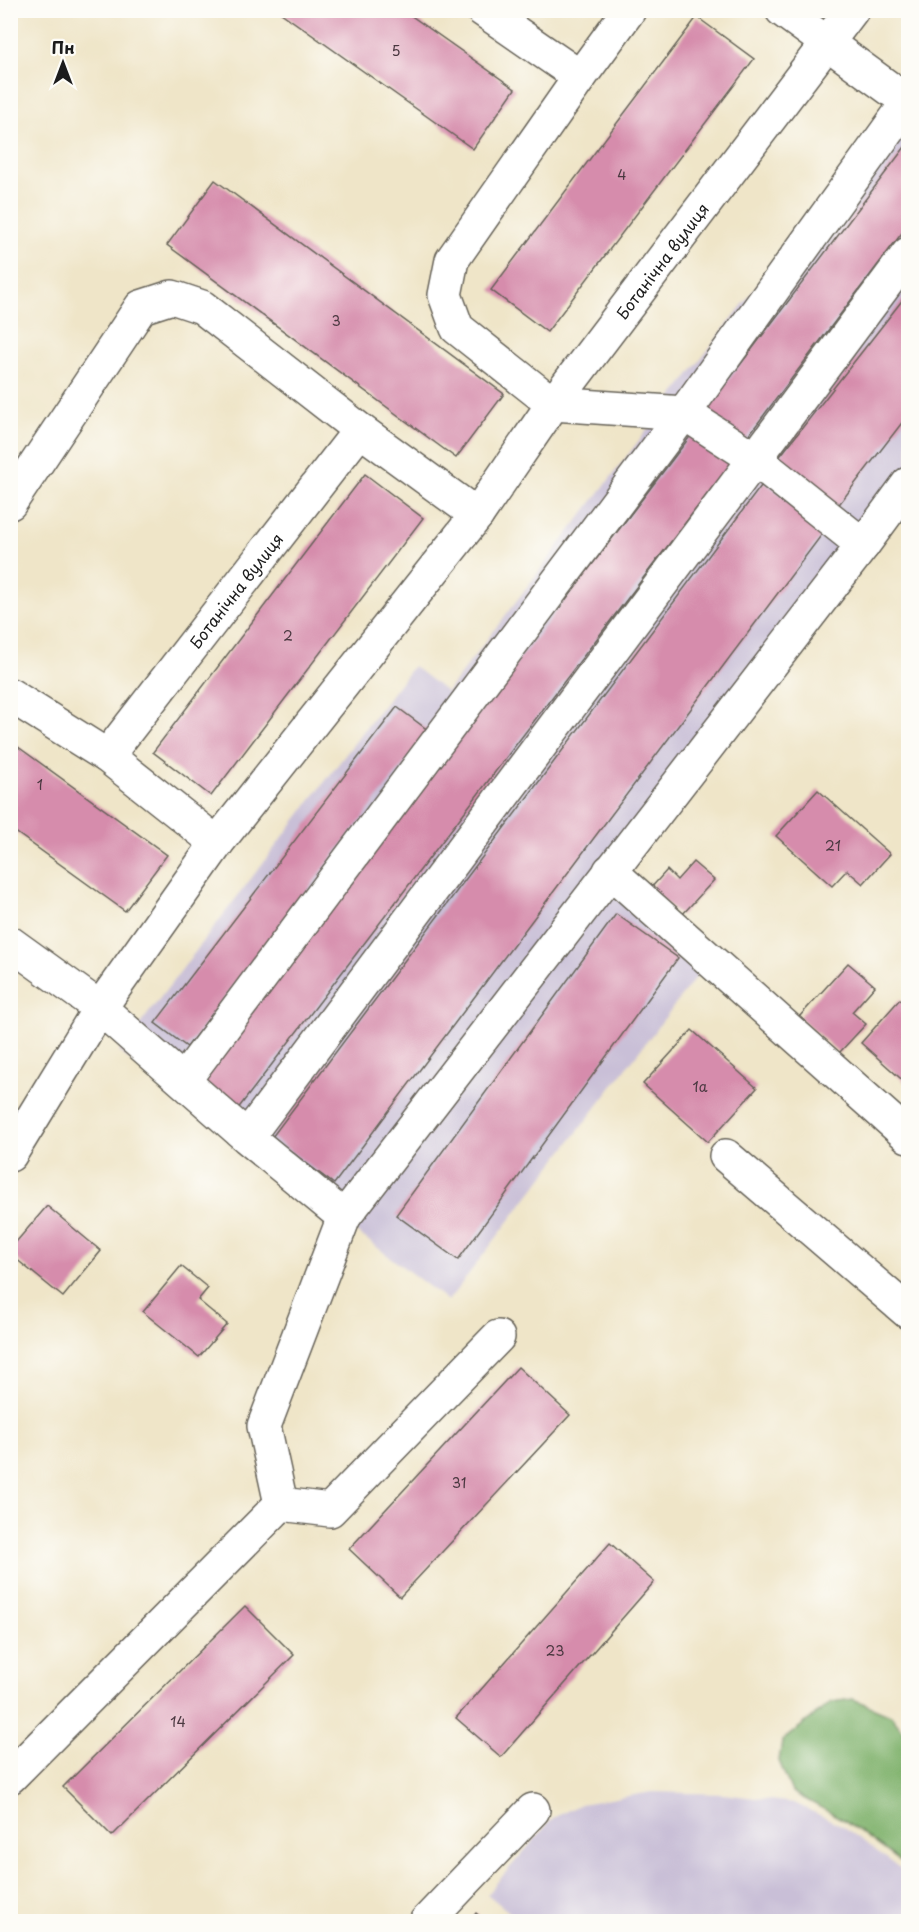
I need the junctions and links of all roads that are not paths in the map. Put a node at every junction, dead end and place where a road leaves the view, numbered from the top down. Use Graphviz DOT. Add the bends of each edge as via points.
graph roads {
  1 [pos="483,10"];
  2 [pos="629,10"];
  3 [pos="782,10"];
  4 [pos="852,10"];
  5 [pos="828,42"];
  6 [pos="580,77"];
  7 [pos="908,102"];
  8 [pos="909,255"];
  9 [pos="553,404"];
  10 [pos="684,413"];
  11 [pos="360,430"];
  12 [pos="755,459"];
  13 [pos="909,484"];
  14 [pos="10,503"];
  15 [pos="477,514"];
  16 [pos="862,544"];
  17 [pos="10,695"];
  18 [pos="107,756"];
  19 [pos="218,843"];
  20 [pos="610,871"];
  21 [pos="10,944"];
  22 [pos="100,1008"];
  23 [pos="184,1080"];
  24 [pos="909,1136"];
  25 [pos="247,1137"];
  26 [pos="10,1155"];
  27 [pos="726,1156"];
  28 [pos="344,1216"];
  29 [pos="909,1312"];
  30 [pos="498,1337"];
  31 [pos="281,1504"];
  32 [pos="10,1777"];
  33 [pos="533,1810"];
  34 [pos="426,1922"];
  1 -- 6 [label="street"];
  2 -- 6 [label="street"];
  3 -- 5 [label="street"];
  4 -- 5 [label="street, Ботанічна вулиця"];
  5 -- 7 [label="street"];
  5 -- 9 [label="street, Ботанічна вулиця"];
  6 -- 9 [label="street" via="452,260 445,295 457,328"];
  7 -- 10 [label="street"];
  8 -- 12 [label="street"];
  9 -- 10 [label="street"];
  9 -- 15 [label="street, Ботанічна вулиця"];
  10 -- 12 [label="street"];
  10 -- 23 [label="street"];
  11 -- 14 [label="street" via="202,307 172,297 141,307"];
  11 -- 15 [label="street"];
  11 -- 18 [label="street, Ботанічна вулиця"];
  12 -- 16 [label="street"];
  12 -- 25 [label="street"];
  13 -- 16 [label="street"];
  15 -- 19 [label="street, Ботанічна вулиця"];
  16 -- 20 [label="street"];
  17 -- 18 [label="street"];
  18 -- 19 [label="street"];
  19 -- 22 [label="street, Ботанічна вулиця"];
  20 -- 24 [label="street"];
  20 -- 28 [label="street"];
  21 -- 22 [label="street"];
  22 -- 23 [label="street"];
  22 -- 26 [label="street, Ботанічна вулиця"];
  23 -- 25 [label="street"];
  25 -- 28 [label="street"];
  27 -- 29 [label="street"];
  28 -- 31 [label="street" via="264,1426"];
  30 -- 31 [label="street" via="330,1510"];
  31 -- 32 [label="street"];
  33 -- 34 [label="street"];
}
